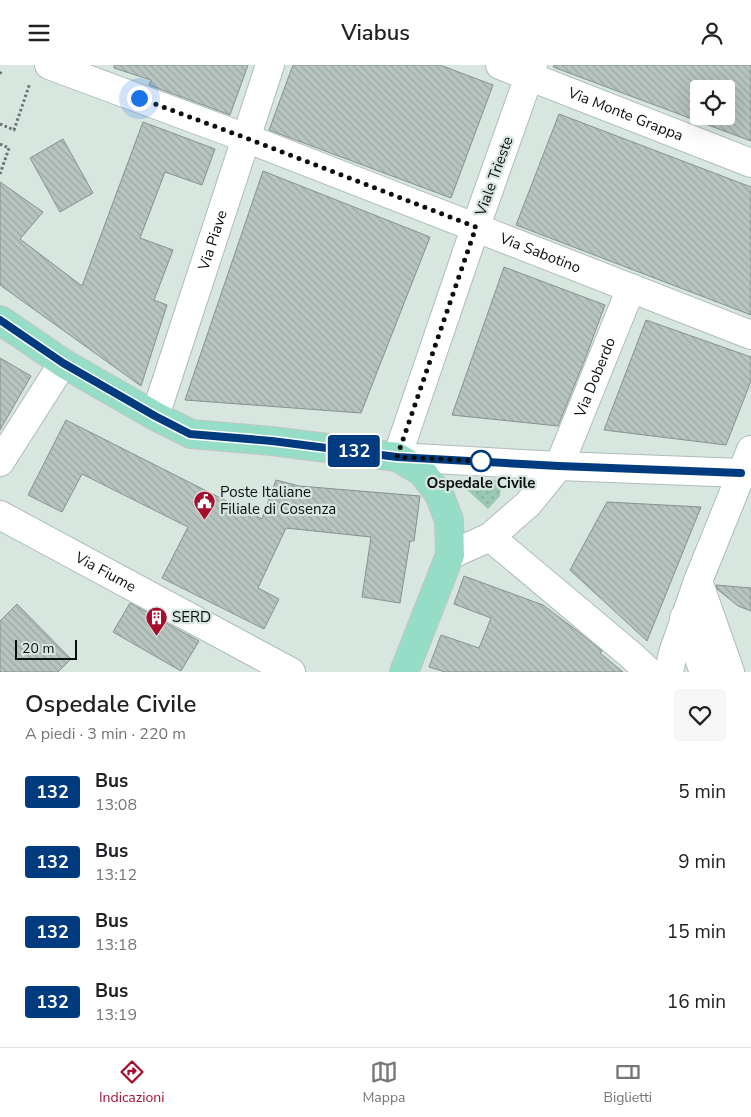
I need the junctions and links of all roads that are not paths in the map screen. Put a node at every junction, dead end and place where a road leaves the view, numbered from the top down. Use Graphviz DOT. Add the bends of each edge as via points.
graph roads {
  1 [pos="270,65"];
  2 [pos="500,65"];
  3 [pos="531,71"];
  4 [pos="39,74"];
  5 [pos="246,138"];
  6 [pos="751,163"];
  7 [pos="476,227"];
  8 [pos="631,288"];
  9 [pos="0,320"];
  10 [pos="751,335"];
  11 [pos="63,363"];
  12 [pos="155,416"];
  13 [pos="397,457"];
  14 [pos="0,462"];
  15 [pos="746,462"];
  16 [pos="559,466"];
  17 [pos="0,515"];
  18 [pos="490,537"];
  19 [pos="450,555"];
  20 [pos="698,581"];
  21 [pos="684,618"];
  22 [pos="202,624"];
  23 [pos="268,672"];
  24 [pos="291,672"];
  25 [pos="404,672"];
  26 [pos="649,672"];
  27 [pos="669,672"];
  28 [pos="704,672"];
  29 [pos="730,672"];
  1 -- 5 [label="street, Via Piave"];
  2 -- 3 [label="street, Via Monte Grappa"];
  3 -- 6 [label="street, Via Monte Grappa"];
  3 -- 7 [label="street, Viale Trieste"];
  4 -- 5 [label="street, Via Sabotino"];
  5 -- 7 [label="street, Via Sabotino"];
  5 -- 12 [label="street, Via Piave"];
  7 -- 8 [label="street, Via Sabotino"];
  7 -- 13 [label="street, Viale Trieste"];
  8 -- 10 [label="street, Via Sabotino"];
  8 -- 16 [label="street, Via Doberdo"];
  9 -- 11 [label="main road"];
  11 -- 12 [label="main road"];
  11 -- 14 [label="street"];
  12 -- 13 [label="main road" via="190,434"];
  13 -- 16 [label="street"];
  13 -- 19 [label="main road" via="422,472 439,494 449,521"];
  15 -- 16 [label="street"];
  15 -- 20 [label="street"];
  16 -- 18 [label="street, Via Doberdo" via="528,504"];
  17 -- 22 [label="street, Via Fiume"];
  18 -- 19 [label="street, Via Doberdo"];
  18 -- 26 [label="street"];
  19 -- 25 [label="main road"];
  20 -- 21 [label="street"];
  20 -- 29 [label="street"];
  21 -- 27 [label="street"];
  21 -- 28 [label="street"];
  22 -- 23 [label="street" via="223,647"];
  22 -- 24 [label="street, Via Fiume"];
}
